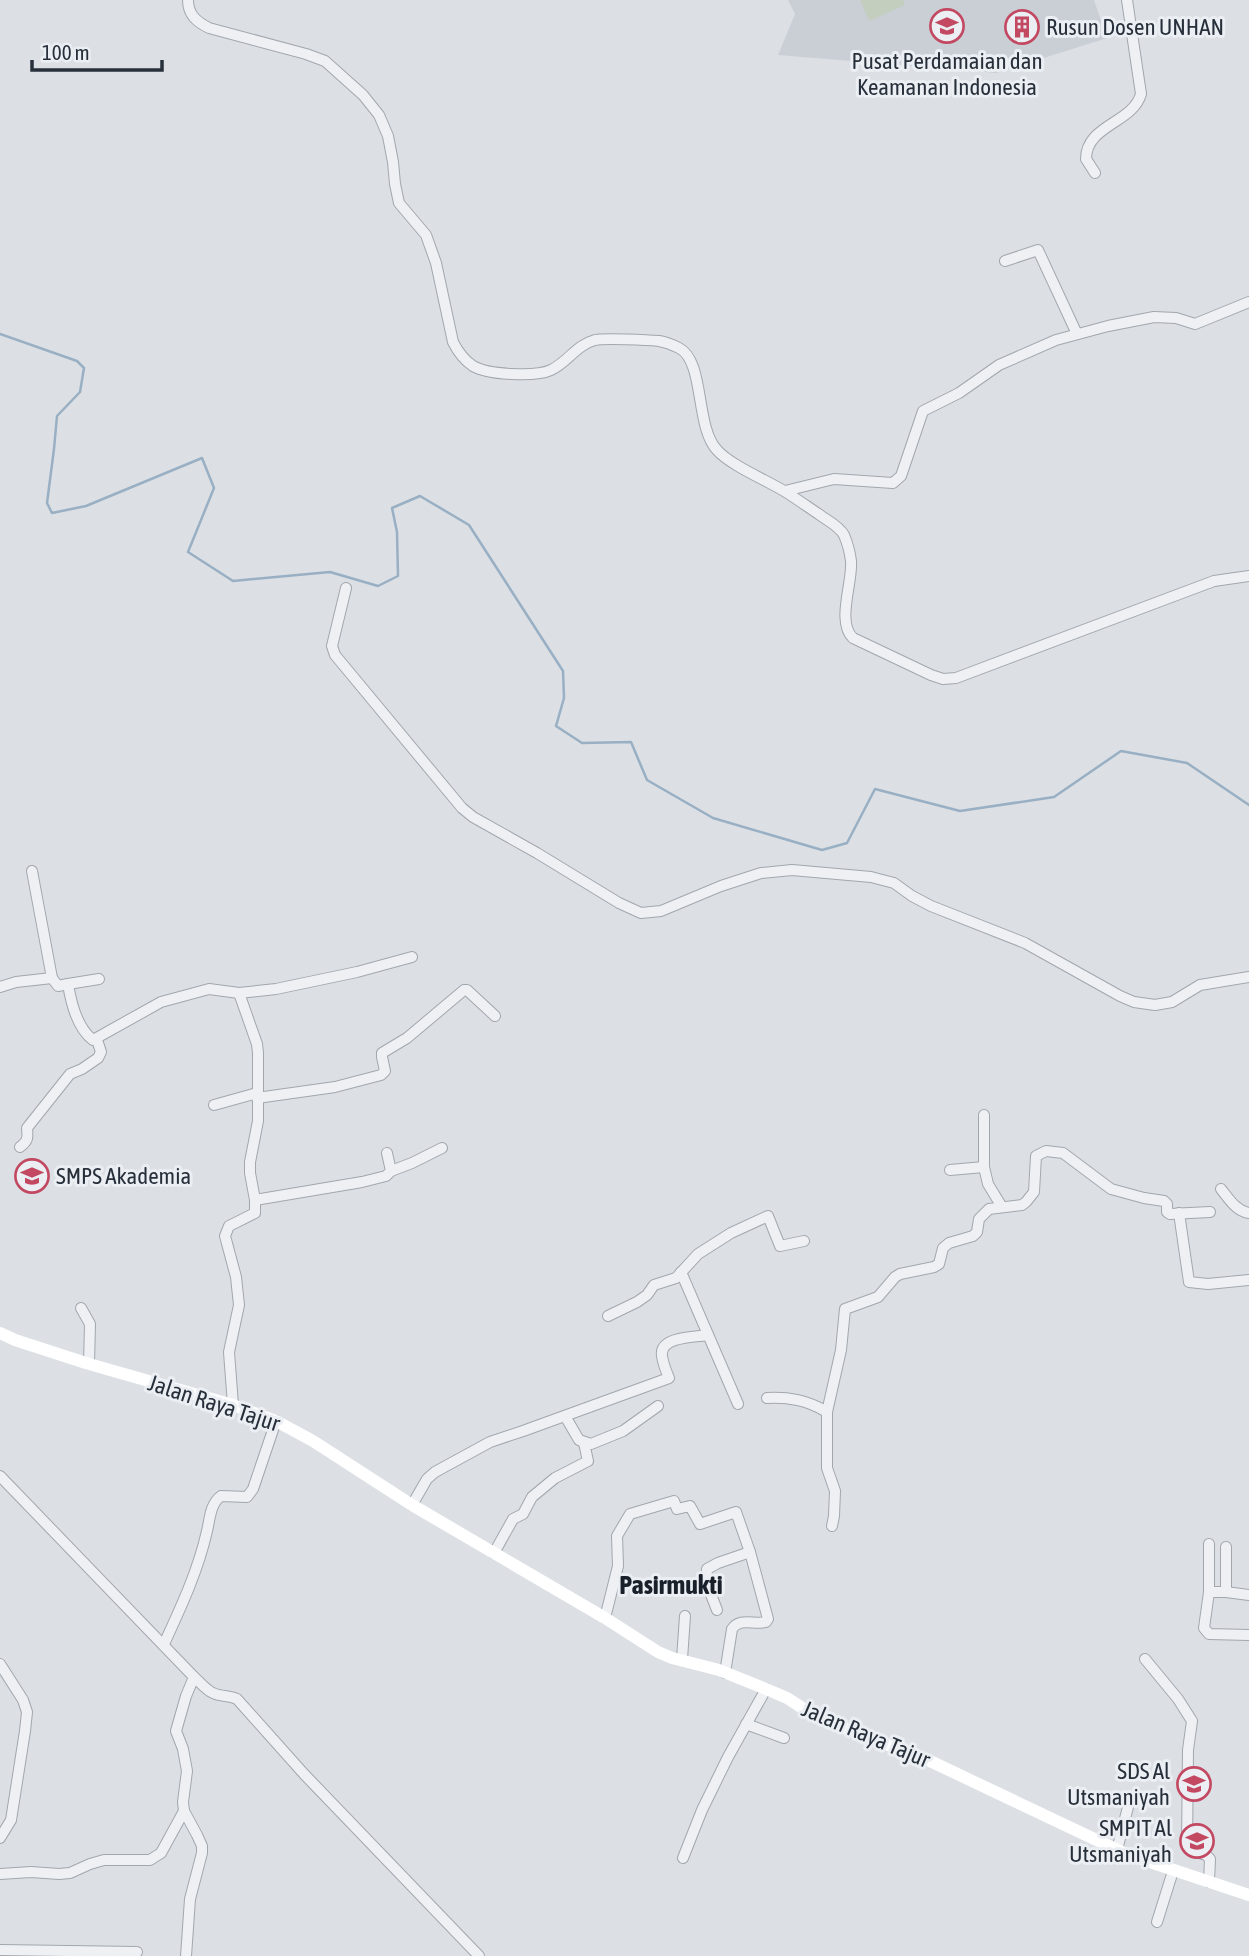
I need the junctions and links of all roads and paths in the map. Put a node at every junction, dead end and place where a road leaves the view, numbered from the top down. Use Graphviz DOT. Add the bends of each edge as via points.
graph roads {
  1 [pos="188,0"];
  2 [pos="1126,0"];
  3 [pos="1095,173"];
  4 [pos="1004,261"];
  5 [pos="1249,302"];
  6 [pos="1077,334"];
  7 [pos="785,491"];
  8 [pos="1249,576"];
  9 [pos="346,588"];
  10 [pos="32,871"];
  11 [pos="412,957"];
  12 [pos="1249,977"];
  13 [pos="52,978"];
  14 [pos="99,979"];
  15 [pos="68,984"];
  16 [pos="0,987"];
  17 [pos="239,993"];
  18 [pos="495,1016"];
  19 [pos="97,1040"];
  20 [pos="257,1096"];
  21 [pos="214,1105"];
  22 [pos="985,1115"];
  23 [pos="20,1147"];
  24 [pos="442,1148"];
  25 [pos="387,1153"];
  26 [pos="984,1167"];
  27 [pos="950,1170"];
  28 [pos="391,1171"];
  29 [pos="1221,1189"];
  30 [pos="255,1200"];
  31 [pos="1002,1207"];
  32 [pos="1210,1212"];
  33 [pos="1179,1213"];
  34 [pos="1249,1213"];
  35 [pos="803,1241"];
  36 [pos="681,1272"];
  37 [pos="1249,1280"];
  38 [pos="82,1308"];
  39 [pos="608,1316"];
  40 [pos="0,1333"];
  41 [pos="708,1335"];
  42 [pos="89,1364"];
  43 [pos="767,1398"];
  44 [pos="737,1404"];
  45 [pos="233,1405"];
  46 [pos="658,1406"];
  47 [pos="827,1412"];
  48 [pos="565,1416"];
  49 [pos="276,1421"];
  50 [pos="584,1443"];
  51 [pos="0,1476"];
  52 [pos="412,1505"];
  53 [pos="832,1526"];
  54 [pos="1209,1544"];
  55 [pos="1226,1547"];
  56 [pos="750,1552"];
  57 [pos="494,1553"];
  58 [pos="1209,1567"];
  59 [pos="1226,1568"];
  60 [pos="1209,1592"];
  61 [pos="1226,1592"];
  62 [pos="1249,1595"];
  63 [pos="717,1610"];
  64 [pos="685,1616"];
  65 [pos="605,1618"];
  66 [pos="1249,1635"];
  67 [pos="164,1644"];
  68 [pos="1145,1658"];
  69 [pos="682,1659"];
  70 [pos="0,1664"];
  71 [pos="725,1673"];
  72 [pos="194,1676"];
  73 [pos="766,1689"];
  74 [pos="746,1724"];
  75 [pos="784,1738"];
  76 [pos="1129,1803"];
  77 [pos="184,1811"];
  78 [pos="0,1838"];
  79 [pos="1117,1850"];
  80 [pos="683,1858"];
  81 [pos="1173,1871"];
  82 [pos="0,1874"];
  83 [pos="1209,1882"];
  84 [pos="1249,1895"];
  85 [pos="1157,1922"];
  86 [pos="0,1950"];
  87 [pos="136,1952"];
  88 [pos="40,1954"];
  89 [pos="186,1956"];
  90 [pos="480,1956"];
  1 -- 7 [label="street" via="197,22 325,61 379,115 388,136 399,203 426,235 458,353 486,371 542,373 596,340 659,341 681,349 694,368 708,434 718,451"];
  2 -- 3 [label="street" via="1141,94 1134,108 1099,132 1088,149 1086,159"];
  4 -- 6 [label="street" via="1038,250"];
  5 -- 6 [label="street" via="1195,324 1154,317"];
  6 -- 7 [label="street" via="999,365 923,411 901,477 893,483 834,479"];
  7 -- 8 [label="street" via="839,528 845,538 851,561 845,617 849,634 943,679 1214,581"];
  9 -- 12 [label="street" via="332,646 335,655 461,808 641,913 661,911 761,873 850,874 894,883 931,906 1025,943 1134,1002 1172,1002 1200,985"];
  10 -- 13 [label="street"];
  11 -- 17 [label="street" via="276,989"];
  13 -- 15 [label="street" via="58,986"];
  13 -- 16 [label="street"];
  14 -- 15 [label="street"];
  15 -- 19 [label="street" via="75,1014 89,1038"];
  17 -- 19 [label="street" via="209,989 161,1002"];
  17 -- 20 [label="street" via="257,1044"];
  18 -- 20 [label="street" via="464,989 383,1053 385,1071 381,1075 335,1087"];
  19 -- 23 [label="street" via="99,1058 70,1074 27,1128 28,1137"];
  20 -- 21 [label="street"];
  20 -- 30 [label="street" via="250,1162"];
  22 -- 26 [label="street"];
  24 -- 28 [label="street"];
  25 -- 28 [label="street"];
  26 -- 27 [label="street"];
  26 -- 31 [label="street"];
  28 -- 30 [label="street" via="362,1182"];
  29 -- 34 [label="street" via="1237,1208"];
  30 -- 45 [label="street" via="255,1213 229,1226 225,1236 239,1305 229,1352"];
  31 -- 33 [label="street" via="1022,1205 1031,1197 1036,1156 1046,1151 1063,1153 1111,1189 1163,1200 1168,1213"];
  31 -- 47 [label="street" via="983,1214 973,1236 946,1245 939,1264 900,1274 878,1297 845,1309"];
  32 -- 33 [label="street"];
  33 -- 37 [label="street" via="1189,1282"];
  35 -- 36 [label="street" via="780,1246 768,1216 698,1254"];
  36 -- 39 [label="street"];
  36 -- 41 [label="street"];
  38 -- 42 [label="street" via="90,1324"];
  40 -- 42 [label="main road, Jalan Raya Tajur"];
  41 -- 44 [label="street"];
  41 -- 48 [label="street" via="667,1343 662,1356 668,1378"];
  42 -- 45 [label="main road, Jalan Raya Tajur"];
  43 -- 47 [label="street" via="803,1400"];
  45 -- 49 [label="main road, Jalan Raya Tajur"];
  46 -- 50 [label="street" via="612,1437"];
  47 -- 53 [label="street" via="827,1468 835,1491"];
  48 -- 50 [label="street"];
  48 -- 52 [label="street" via="501,1437 443,1467 427,1479"];
  49 -- 52 [label="main road, Jalan Raya Tajur"];
  49 -- 67 [label="street" via="249,1496 220,1496 214,1505 190,1588"];
  50 -- 57 [label="street" via="588,1461 555,1478 532,1497"];
  51 -- 67 [label="street"];
  52 -- 57 [label="main road, Jalan Raya Tajur"];
  54 -- 58 [label="street"];
  55 -- 59 [label="street"];
  56 -- 63 [label="street" via="707,1569 706,1582"];
  56 -- 65 [label="street" via="736,1512 700,1524 690,1506 677,1509 674,1501 630,1514 617,1536 618,1566"];
  56 -- 71 [label="street" via="768,1619 734,1625"];
  57 -- 65 [label="main road, Jalan Raya Tajur"];
  58 -- 59 [label="street"];
  58 -- 60 [label="street"];
  59 -- 61 [label="street"];
  60 -- 61 [label="street"];
  60 -- 66 [label="street" via="1205,1632"];
  61 -- 62 [label="street"];
  64 -- 69 [label="street"];
  65 -- 69 [label="main road, Jalan Raya Tajur" via="658,1652"];
  67 -- 72 [label="street"];
  68 -- 83 [label="street" via="1192,1722 1187,1846 1210,1859"];
  69 -- 71 [label="main road, Jalan Raya Tajur"];
  70 -- 78 [label="street" via="27,1712 11,1820"];
  71 -- 73 [label="main road, Jalan Raya Tajur"];
  72 -- 77 [label="street" via="176,1731 187,1771"];
  72 -- 90 [label="street" via="212,1693 237,1699"];
  73 -- 74 [label="street"];
  73 -- 79 [label="main road, Jalan Raya Tajur" via="818,1718 930,1761"];
  74 -- 75 [label="street"];
  74 -- 80 [label="street"];
  76 -- 79 [label="street"];
  77 -- 82 [label="street" via="161,1853 150,1860 104,1860 59,1874"];
  77 -- 89 [label="street" via="202,1846 190,1899"];
  79 -- 81 [label="main road, Jalan Raya Tajur"];
  81 -- 83 [label="main road, Jalan Raya Tajur"];
  81 -- 85 [label="street"];
  83 -- 84 [label="main road, Jalan Raya Tajur"];
  86 -- 88 [label="street"];
  87 -- 88 [label="street"];
}
